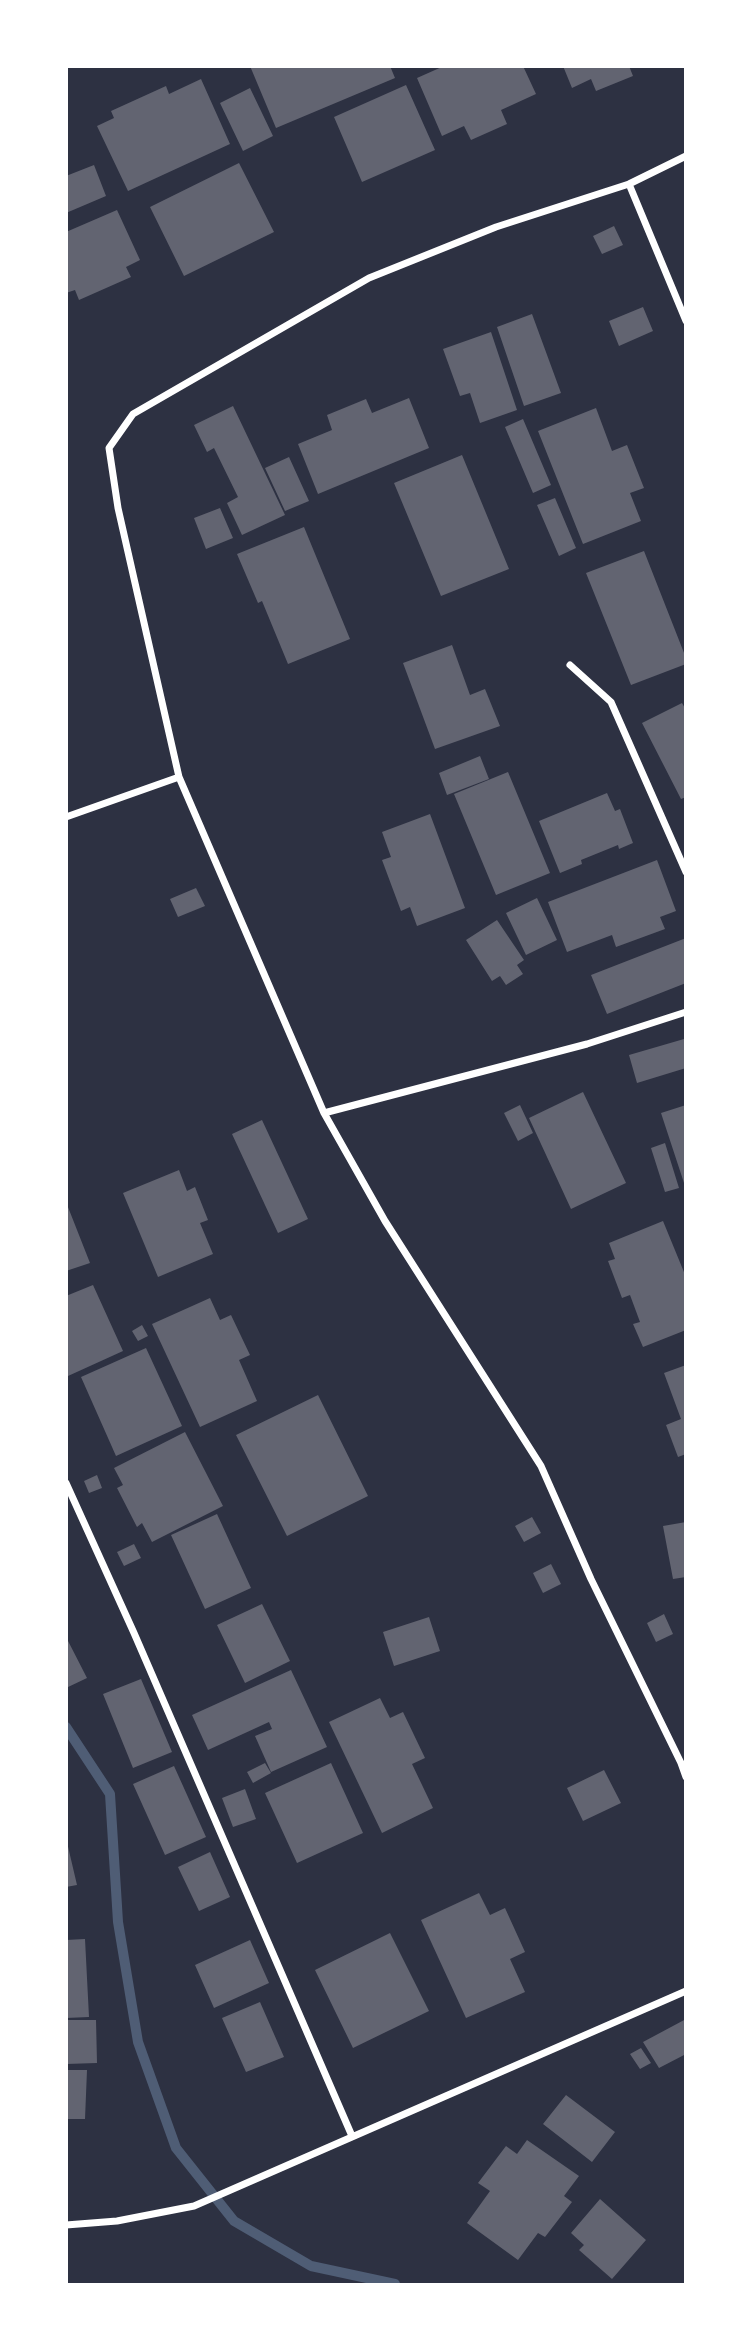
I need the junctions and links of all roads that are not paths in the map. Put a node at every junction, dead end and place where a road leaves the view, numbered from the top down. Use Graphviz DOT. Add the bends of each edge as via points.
graph roads {
  1 [pos="685,156"];
  2 [pos="629,184"];
  3 [pos="685,321"];
  4 [pos="570,665"];
  5 [pos="179,778"];
  6 [pos="66,817"];
  7 [pos="685,872"];
  8 [pos="685,1012"];
  9 [pos="324,1113"];
  10 [pos="66,1483"];
  11 [pos="683,1761"];
  12 [pos="685,1777"];
  13 [pos="685,1991"];
  14 [pos="352,2136"];
  15 [pos="66,2225"];
  1 -- 2 [label="street"];
  2 -- 3 [label="street"];
  2 -- 5 [label="street" via="496,227 369,278 133,414 108,448"];
  4 -- 7 [label="street" via="611,702"];
  5 -- 6 [label="street"];
  5 -- 9 [label="street"];
  8 -- 9 [label="street" via="587,1044"];
  9 -- 11 [label="street" via="385,1221 541,1466 597,1592"];
  10 -- 14 [label="street"];
  11 -- 12 [label="street"];
  13 -- 14 [label="street"];
  14 -- 15 [label="street" via="194,2206 117,2221"];
}
